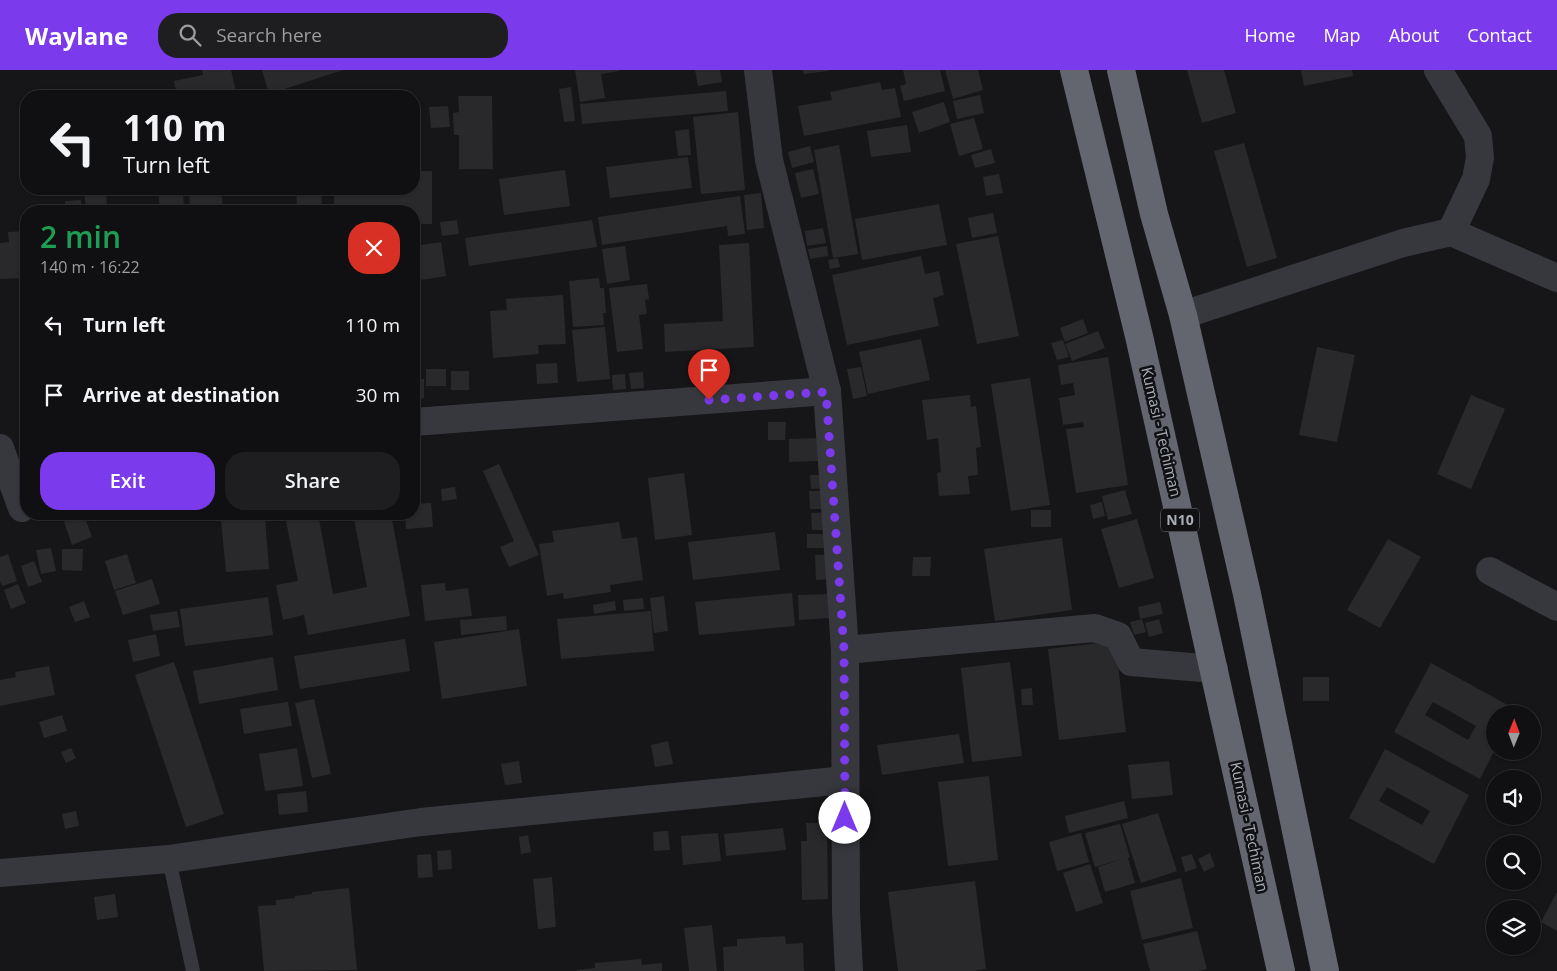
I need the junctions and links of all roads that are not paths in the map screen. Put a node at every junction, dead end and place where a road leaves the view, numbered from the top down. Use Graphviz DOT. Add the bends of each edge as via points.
graph roads {
  1 [pos="758,70"];
  2 [pos="1074,70"];
  3 [pos="1121,70"];
  4 [pos="1438,70"];
  5 [pos="1451,232"];
  6 [pos="1557,278"];
  7 [pos="1184,315"];
  8 [pos="826,392"];
  9 [pos="420,422"];
  10 [pos="0,448"];
  11 [pos="16,510"];
  12 [pos="1490,571"];
  13 [pos="1557,607"];
  14 [pos="844,650"];
  15 [pos="1214,669"];
  16 [pos="845,780"];
  17 [pos="170,859"];
  18 [pos="0,873"];
  19 [pos="193,971"];
  20 [pos="849,971"];
  21 [pos="1281,971"];
  22 [pos="1325,971"];
  1 -- 8 [label="street" via="769,160"];
  2 -- 15 [label="highway, Kumasi - Techiman / N10" via="1139,336"];
  3 -- 7 [label="highway" via="1154,214"];
  4 -- 5 [label="street" via="1478,136 1480,158 1476,179"];
  5 -- 6 [label="street"];
  5 -- 7 [label="street" via="1403,243"];
  7 -- 22 [label="highway" via="1247,594"];
  8 -- 9 [label="street"];
  8 -- 14 [label="street"];
  10 -- 11 [label="street"];
  12 -- 13 [label="street"];
  14 -- 15 [label="street" via="1095,628 1118,636 1131,662"];
  14 -- 16 [label="street"];
  15 -- 21 [label="highway, Kumasi - Techiman / N10"];
  16 -- 17 [label="street" via="421,822"];
  16 -- 20 [label="street"];
  17 -- 18 [label="street"];
  17 -- 19 [label="lane"];
}
